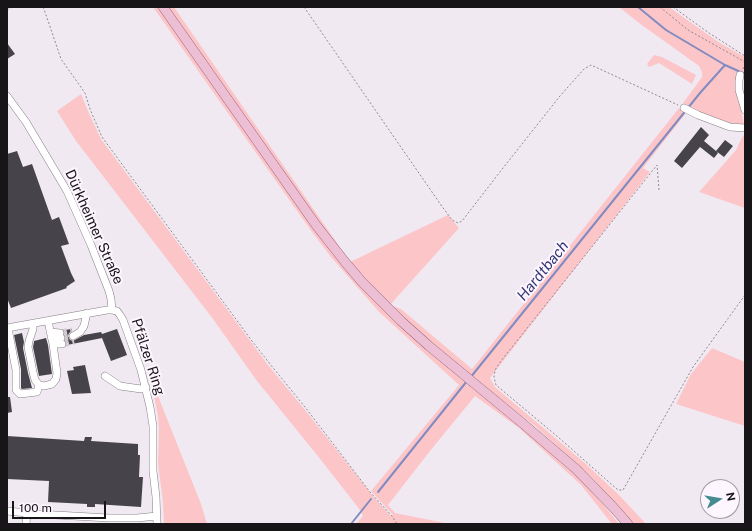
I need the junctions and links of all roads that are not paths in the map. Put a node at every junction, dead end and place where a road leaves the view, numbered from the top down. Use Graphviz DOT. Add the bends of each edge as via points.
graph roads {
  1 [pos="163,7"];
  2 [pos="741,72"];
  3 [pos="7,96"];
  4 [pos="687,110"];
  5 [pos="745,110"];
  6 [pos="745,128"];
  7 [pos="112,310"];
  8 [pos="87,313"];
  9 [pos="48,321"];
  10 [pos="33,324"];
  11 [pos="7,328"];
  12 [pos="74,335"];
  13 [pos="51,338"];
  14 [pos="105,376"];
  15 [pos="39,385"];
  16 [pos="146,387"];
  17 [pos="7,511"];
  18 [pos="27,513"];
  19 [pos="157,516"];
  20 [pos="26,524"];
  21 [pos="157,524"];
  22 [pos="628,524"];
  1 -- 22 [label="main road" via="293,194 344,262 401,321 571,465"];
  2 -- 5 [label="street" via="738,85"];
  3 -- 7 [label="street, Dürkheimer Straße" via="26,122 67,191 92,245 107,285"];
  4 -- 6 [label="street" via="730,127"];
  7 -- 8 [label="street, Pfälzer Ring"];
  7 -- 16 [label="street, Pfälzer Ring" via="123,320"];
  8 -- 9 [label="street, Pfälzer Ring"];
  8 -- 12 [label="street" via="84,326"];
  9 -- 10 [label="street, Pfälzer Ring"];
  9 -- 13 [label="street"];
  10 -- 11 [label="street, Pfälzer Ring"];
  10 -- 15 [label="street" via="28,347 32,372"];
  11 -- 15 [label="street" via="16,370 16,390 20,394 37,392"];
  13 -- 13 [label="street" via="61,338"];
  13 -- 15 [label="street" via="56,379 52,384"];
  14 -- 16 [label="street" via="120,386 141,389"];
  16 -- 19 [label="street, Pfälzer Ring" via="153,426"];
  17 -- 18 [label="street"];
  18 -- 19 [label="street" via="137,518"];
  18 -- 20 [label="street"];
  19 -- 21 [label="street, Pfälzer Ring"];
}
